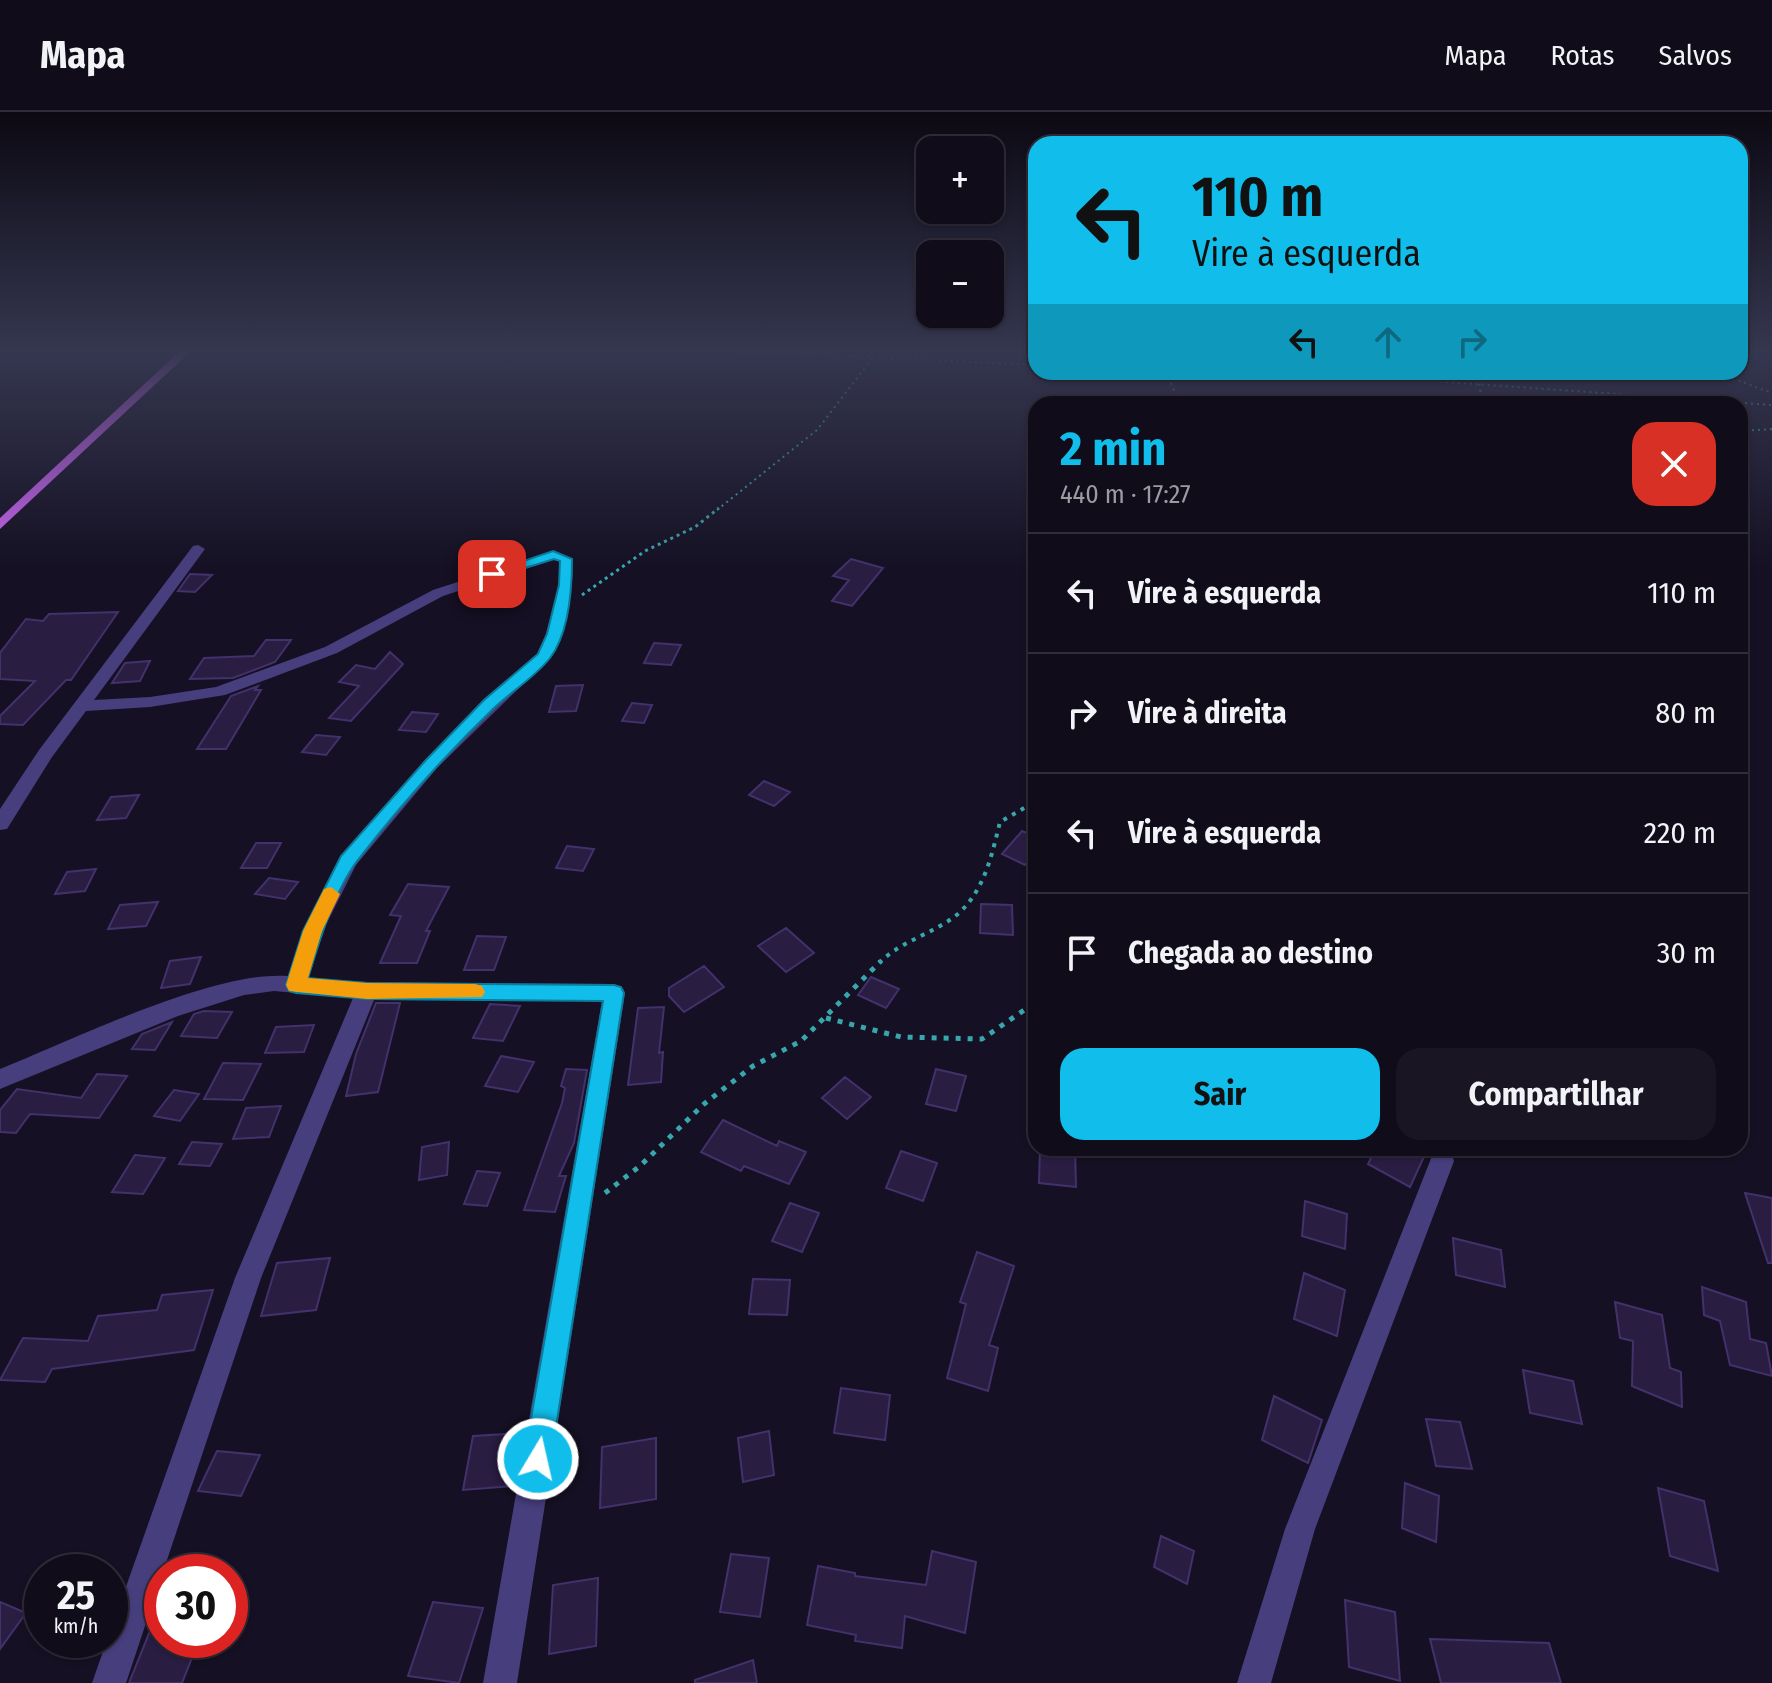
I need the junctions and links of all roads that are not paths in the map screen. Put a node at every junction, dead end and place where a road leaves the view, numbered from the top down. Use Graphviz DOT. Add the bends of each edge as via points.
graph roads {
  1 [pos="108,424"];
  2 [pos="0,525"];
  3 [pos="198,549"];
  4 [pos="80,706"];
  5 [pos="0,824"];
  6 [pos="296,985"];
  7 [pos="367,991"];
  8 [pos="0,1079"];
  9 [pos="1442,1161"];
  10 [pos="109,1683"];
  11 [pos="500,1683"];
  12 [pos="1254,1683"];
  1 -- 2 [label="main road"];
  3 -- 4 [label="street"];
  4 -- 5 [label="street"];
  4 -- 6 [label="street" via="219,692 331,650 438,593 553,555 566,559 566,585 544,656 431,764 348,861 313,931"];
  6 -- 7 [label="street"];
  6 -- 8 [label="street" via="244,987 186,1005"];
  7 -- 10 [label="street" via="248,1278"];
  7 -- 11 [label="street" via="614,993"];
  9 -- 12 [label="street" via="1300,1529"];
}
